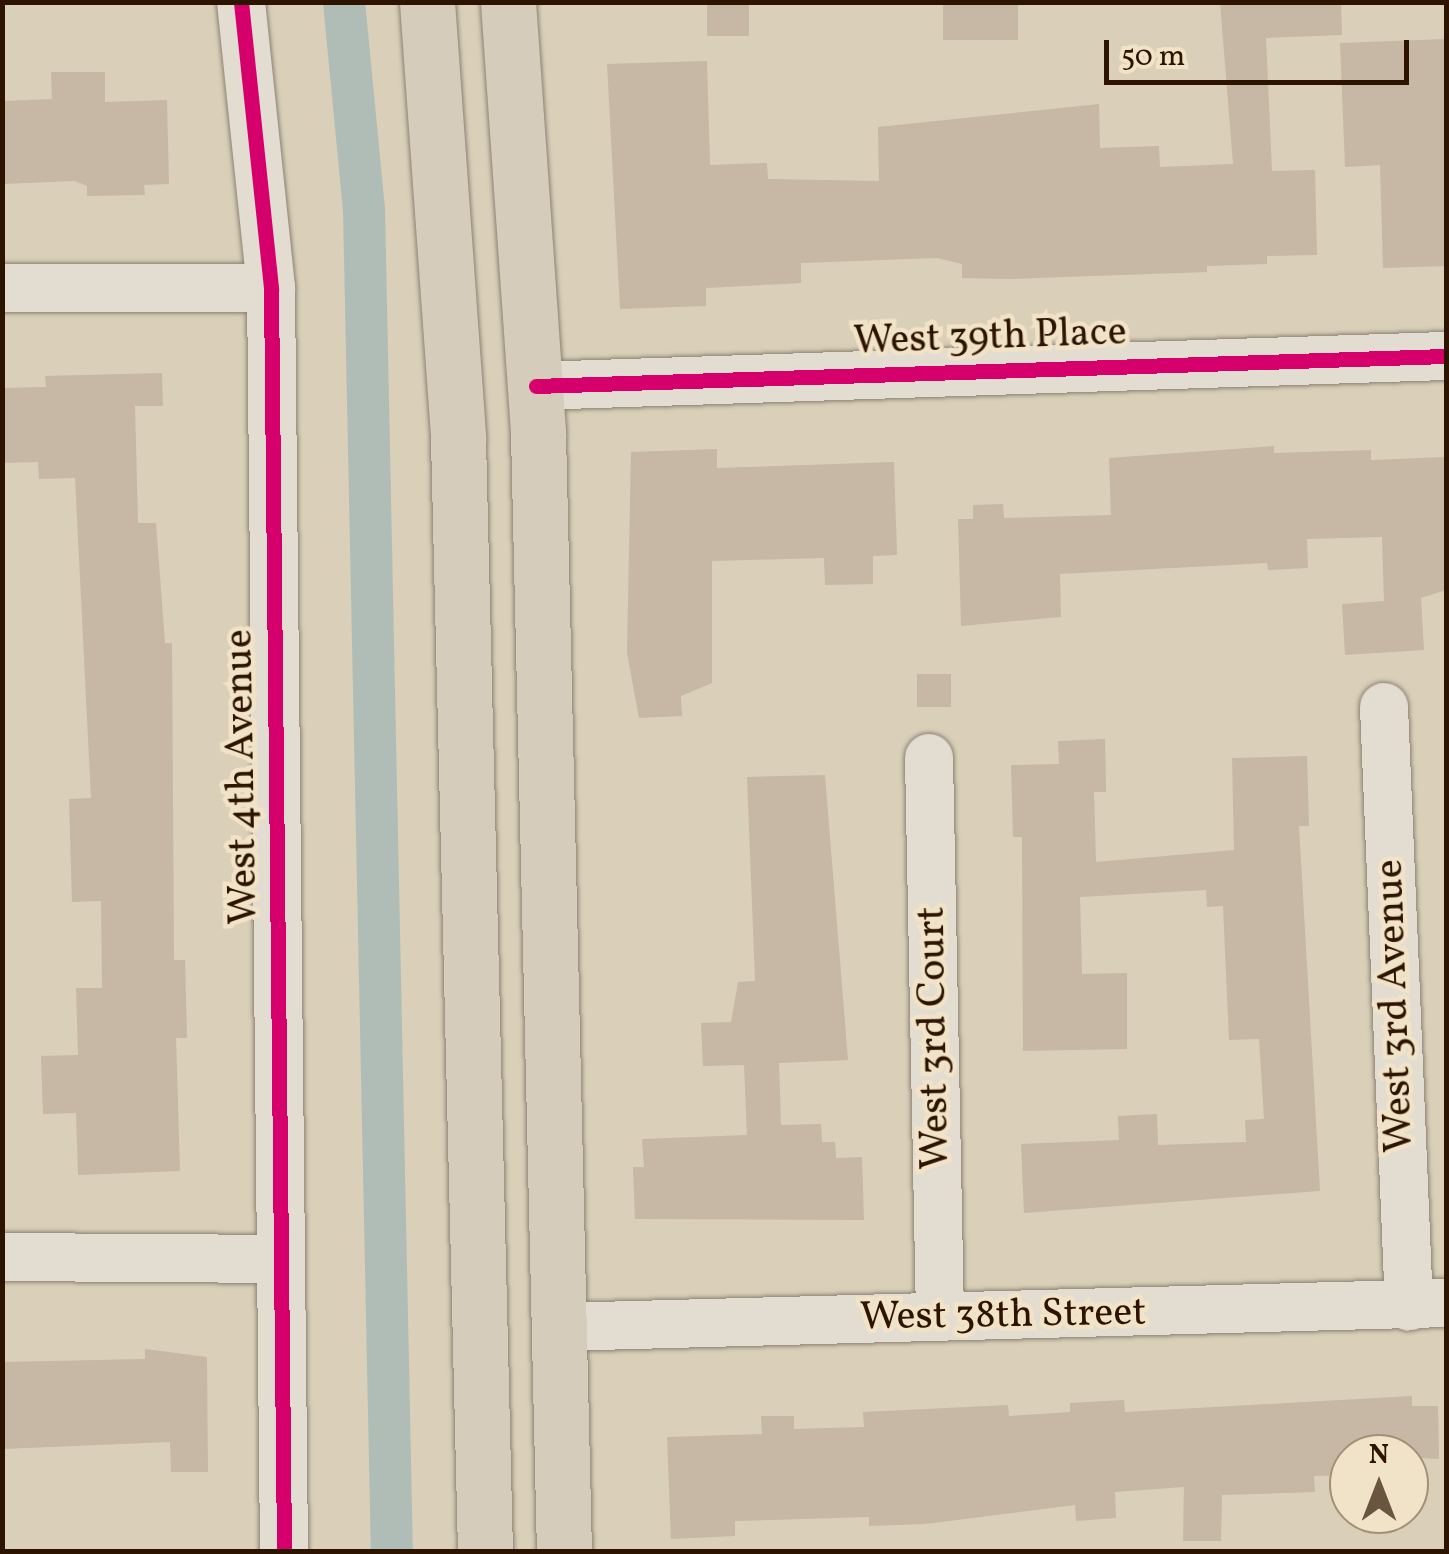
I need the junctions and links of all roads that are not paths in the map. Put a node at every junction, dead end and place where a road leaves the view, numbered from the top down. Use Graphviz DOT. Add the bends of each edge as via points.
graph roads {
  1 [pos="241,2"];
  2 [pos="427,2"];
  3 [pos="508,2"];
  4 [pos="2,288"];
  5 [pos="271,288"];
  6 [pos="1446,356"];
  7 [pos="536,386"];
  8 [pos="1384,707"];
  9 [pos="929,758"];
  10 [pos="477,1256"];
  11 [pos="2,1258"];
  12 [pos="281,1259"];
  13 [pos="1428,1305"];
  14 [pos="940,1318"];
  15 [pos="560,1327"];
  16 [pos="284,1552"];
  17 [pos="485,1552"];
  18 [pos="564,1552"];
  1 -- 5 [label="street, West 4th Avenue"];
  2 -- 10 [label="main road" via="458,439"];
  3 -- 7 [label="main road"];
  4 -- 5 [label="street"];
  5 -- 12 [label="street, West 4th Avenue"];
  6 -- 7 [label="street, West 39th Place"];
  7 -- 15 [label="main road"];
  8 -- 13 [label="street, West 3rd Avenue"];
  9 -- 14 [label="street, West 3rd Court"];
  10 -- 15 [label="main road" via="502,1300 524,1319"];
  10 -- 17 [label="main road"];
  11 -- 12 [label="street"];
  12 -- 16 [label="street, West 4th Avenue"];
  13 -- 14 [label="street, West 38th Street"];
  14 -- 15 [label="street, West 38th Street"];
  15 -- 18 [label="main road"];
}
